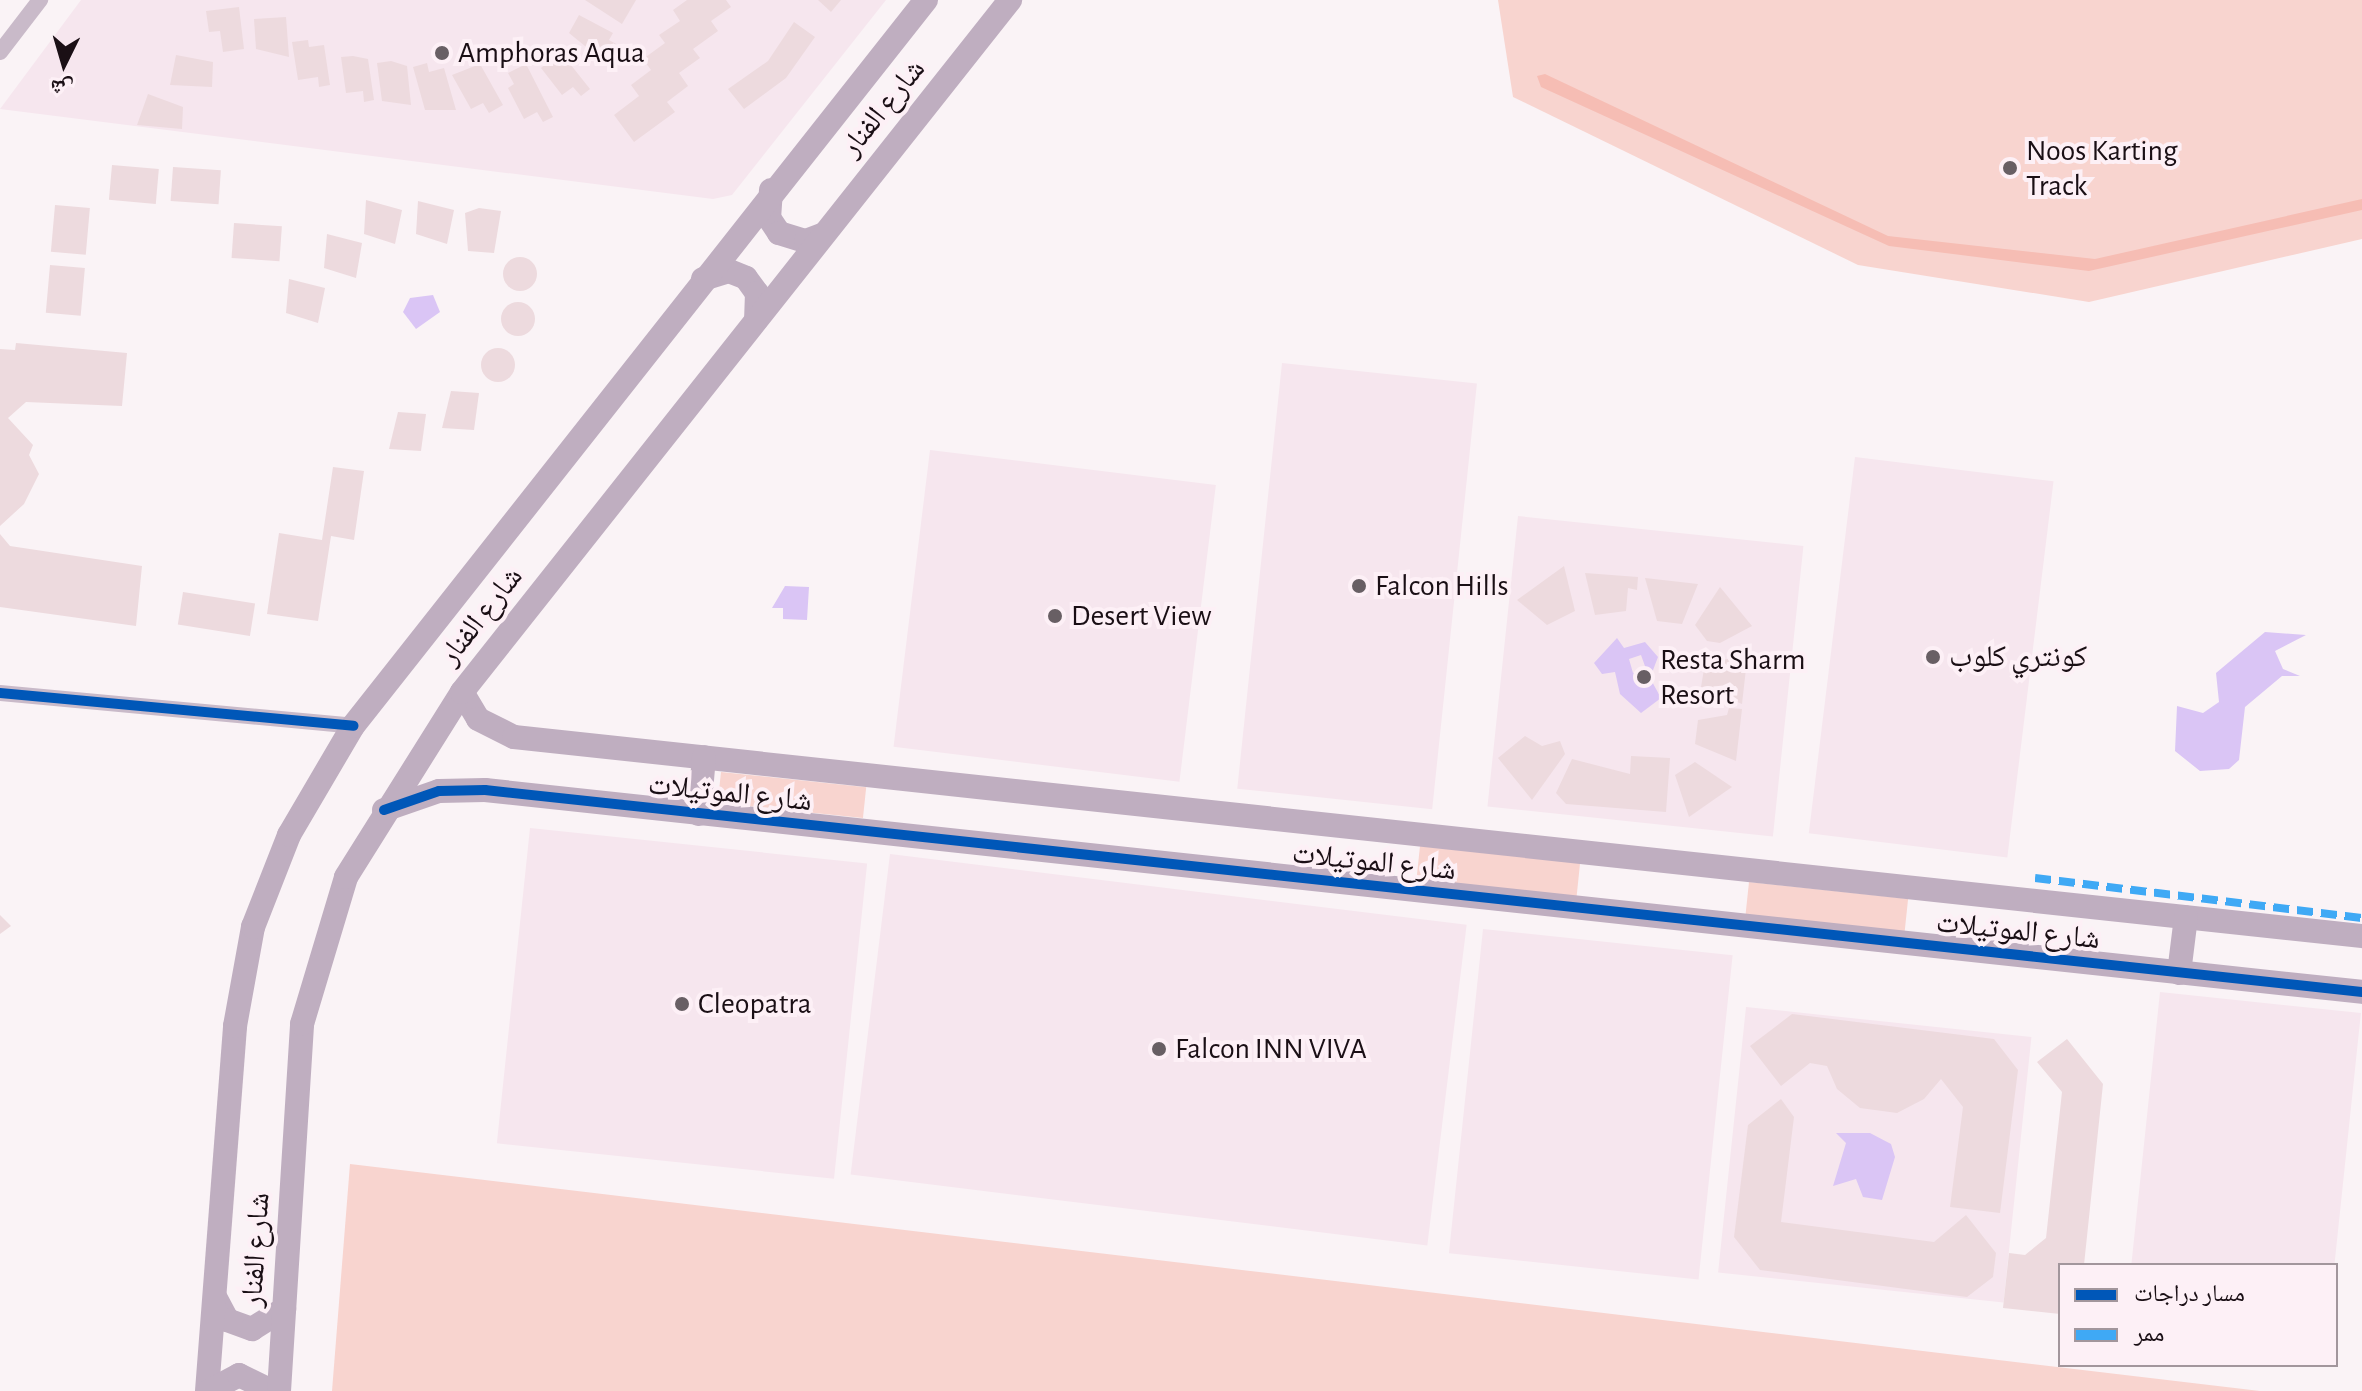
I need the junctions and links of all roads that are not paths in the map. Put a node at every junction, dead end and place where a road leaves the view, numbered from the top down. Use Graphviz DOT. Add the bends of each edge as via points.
graph roads {
  1 [pos="40,0"];
  2 [pos="926,0"];
  3 [pos="1010,0"];
  4 [pos="0,52"];
  5 [pos="771,190"];
  6 [pos="824,234"];
  7 [pos="703,279"];
  8 [pos="756,320"];
  9 [pos="462,692"];
  10 [pos="0,693"];
  11 [pos="353,726"];
  12 [pos="704,757"];
  13 [pos="384,810"];
  14 [pos="699,814"];
  15 [pos="2186,917"];
  16 [pos="2362,936"];
  17 [pos="2179,973"];
  18 [pos="2362,992"];
  19 [pos="215,1297"];
  20 [pos="284,1309"];
  21 [pos="208,1391"];
  22 [pos="272,1391"];
  23 [pos="279,1391"];
  1 -- 4 [label="street"];
  2 -- 5 [label="street, شارع الفنار"];
  3 -- 6 [label="street, شارع الفنار"];
  5 -- 6 [label="street" via="769,218 779,233 806,241"];
  5 -- 7 [label="street, شارع الفنار"];
  6 -- 8 [label="street, شارع الفنار"];
  7 -- 8 [label="street" via="720,271 746,278 757,293"];
  7 -- 11 [label="street, شارع الفنار"];
  8 -- 9 [label="street, شارع الفنار"];
  9 -- 12 [label="street, شارع الموتيلات" via="478,719 501,733"];
  9 -- 13 [label="street, شارع الفنار"];
  10 -- 11 [label="street"];
  11 -- 19 [label="street, شارع الفنار" via="289,835 253,927 228,1091"];
  12 -- 14 [label="street"];
  12 -- 15 [label="street, شارع الموتيلات"];
  13 -- 14 [label="street, شارع الموتيلات" via="461,790"];
  13 -- 20 [label="street, شارع الفنار" via="331,913 307,997"];
  14 -- 17 [label="street, شارع الموتيلات"];
  15 -- 16 [label="street, شارع الموتيلات"];
  15 -- 17 [label="street"];
  17 -- 18 [label="street, شارع الموتيلات"];
  19 -- 20 [label="street" via="227,1320 252,1329"];
  19 -- 21 [label="street, شارع الفنار"];
  20 -- 23 [label="street, شارع الفنار"];
  21 -- 22 [label="street" via="239,1375"];
}
